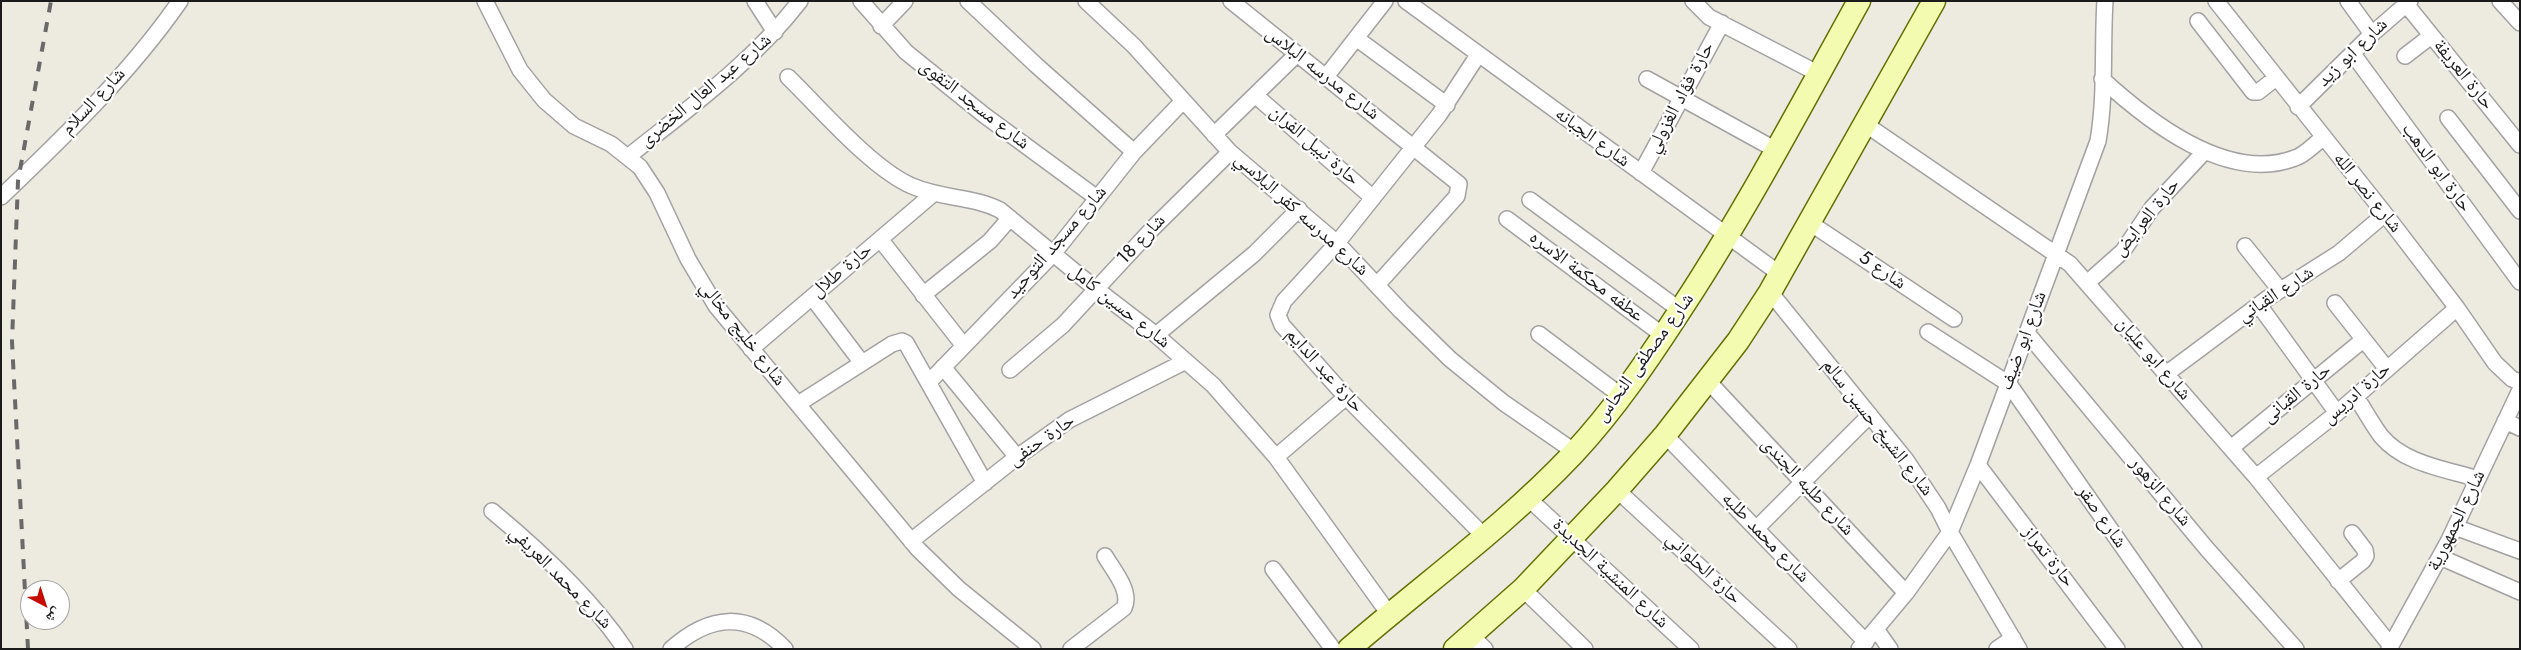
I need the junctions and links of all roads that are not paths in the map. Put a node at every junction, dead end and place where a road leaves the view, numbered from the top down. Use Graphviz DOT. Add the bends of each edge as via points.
graph roads {
  1 [pos="180,1"];
  2 [pos="485,1"];
  3 [pos="755,1"];
  4 [pos="800,1"];
  5 [pos="861,1"];
  6 [pos="905,1"];
  7 [pos="1086,1"];
  8 [pos="1231,1"];
  9 [pos="1385,1"];
  10 [pos="1406,1"];
  11 [pos="1693,1"];
  12 [pos="1859,1"];
  13 [pos="1934,1"];
  14 [pos="2105,1"];
  15 [pos="2348,1"];
  16 [pos="2500,1"];
  17 [pos="970,2"];
  18 [pos="2218,2"];
  19 [pos="2408,3"];
  20 [pos="1424,7"];
  21 [pos="2198,21"];
  22 [pos="1722,22"];
  23 [pos="2520,23"];
  24 [pos="881,26"];
  25 [pos="775,32"];
  26 [pos="2372,34"];
  27 [pos="2431,36"];
  28 [pos="1356,38"];
  29 [pos="2353,54"];
  30 [pos="1296,55"];
  31 [pos="1478,55"];
  32 [pos="2404,56"];
  33 [pos="1819,74"];
  34 [pos="788,77"];
  35 [pos="1325,78"];
  36 [pos="2276,78"];
  37 [pos="1647,79"];
  38 [pos="2102,79"];
  39 [pos="1255,95"];
  40 [pos="1681,98"];
  41 [pos="1183,101"];
  42 [pos="1447,105"];
  43 [pos="2298,107"];
  44 [pos="2448,118"];
  45 [pos="1865,124"];
  46 [pos="1214,135"];
  47 [pos="2323,138"];
  48 [pos="2520,145"];
  49 [pos="1413,146"];
  50 [pos="1776,150"];
  51 [pos="2205,150"];
  52 [pos="1134,152"];
  53 [pos="1230,152"];
  54 [pos="629,156"];
  55 [pos="1641,173"];
  56 [pos="933,194"];
  57 [pos="1,197"];
  58 [pos="1097,198"];
  59 [pos="1373,198"];
  60 [pos="1530,200"];
  61 [pos="1299,209"];
  62 [pos="2520,211"];
  63 [pos="2385,214"];
  64 [pos="1010,218"];
  65 [pos="1507,219"];
  66 [pos="1810,223"];
  67 [pos="1728,237"];
  68 [pos="880,239"];
  69 [pos="1338,243"];
  70 [pos="2245,246"];
  71 [pos="2057,253"];
  72 [pos="1052,254"];
  73 [pos="2520,282"];
  74 [pos="1775,283"];
  75 [pos="2087,283"];
  76 [pos="1377,285"];
  77 [pos="1096,289"];
  78 [pos="2280,290"];
  79 [pos="923,294"];
  80 [pos="812,297"];
  81 [pos="2335,303"];
  82 [pos="2259,305"];
  83 [pos="2457,308"];
  84 [pos="1680,310"];
  85 [pos="1954,319"];
  86 [pos="1928,332"];
  87 [pos="2027,332"];
  88 [pos="1539,334"];
  89 [pos="1156,335"];
  90 [pos="1664,336"];
  91 [pos="2363,340"];
  92 [pos="964,346"];
  93 [pos="751,349"];
  94 [pos="1186,361"];
  95 [pos="862,363"];
  96 [pos="943,367"];
  97 [pos="2387,369"];
  98 [pos="1010,370"];
  99 [pos="2166,374"];
  100 [pos="2314,380"];
  101 [pos="1708,381"];
  102 [pos="928,382"];
  103 [pos="2520,382"];
  104 [pos="2009,384"];
  105 [pos="2520,390"];
  106 [pos="1620,395"];
  107 [pos="2356,396"];
  108 [pos="1346,397"];
  109 [pos="798,404"];
  110 [pos="2337,413"];
  111 [pos="1870,415"];
  112 [pos="2505,421"];
  113 [pos="2520,428"];
  114 [pos="1665,435"];
  115 [pos="2231,448"];
  116 [pos="1575,452"];
  117 [pos="1017,457"];
  118 [pos="1276,457"];
  119 [pos="1978,466"];
  120 [pos="2256,477"];
  121 [pos="2478,479"];
  122 [pos="985,483"];
  123 [pos="1803,483"];
  124 [pos="1617,490"];
  125 [pos="1529,499"];
  126 [pos="492,512"];
  127 [pos="2455,527"];
  128 [pos="1756,529"];
  129 [pos="1950,532"];
  130 [pos="2352,533"];
  131 [pos="1485,537"];
  132 [pos="1571,538"];
  133 [pos="911,541"];
  134 [pos="2520,552"];
  135 [pos="1105,556"];
  136 [pos="2440,557"];
  137 [pos="1273,569"];
  138 [pos="2338,581"];
  139 [pos="1523,589"];
  140 [pos="2520,592"];
  141 [pos="1906,593"];
  142 [pos="1389,614"];
  143 [pos="1876,629"];
  144 [pos="1471,644"];
  145 [pos="2016,644"];
  146 [pos="1862,645"];
  147 [pos="2390,648"];
  148 [pos="625,649"];
  149 [pos="671,649"];
  150 [pos="785,649"];
  151 [pos="1034,649"];
  152 [pos="1071,649"];
  153 [pos="1333,649"];
  154 [pos="1349,649"];
  155 [pos="1585,649"];
  156 [pos="1691,649"];
  157 [pos="1789,649"];
  158 [pos="1890,649"];
  159 [pos="1997,649"];
  160 [pos="2117,649"];
  161 [pos="2194,649"];
  162 [pos="2296,649"];
  1 -- 57 [label="street, شارع السلام" via="130,65"];
  2 -- 54 [label="street, شارع خليج مخالي" via="520,70 544,100 574,126"];
  3 -- 25 [label="street"];
  4 -- 25 [label="street, شارع عبد العال الخضرى"];
  5 -- 24 [label="street, شارع مسجد التقوى"];
  6 -- 24 [label="street"];
  7 -- 41 [label="street, شارع مدرسه كفر البلاسي" via="1134,46"];
  8 -- 30 [label="street, شارع مدرسه البلاس"];
  9 -- 28 [label="street"];
  10 -- 20 [label="street, شارع الجبانه"];
  11 -- 22 [label="street" via="1709,17"];
  12 -- 33 [label="street, شارع مصطفى النحاس"];
  13 -- 45 [label="street"];
  14 -- 38 [label="street, شارع ابو ضيف"];
  15 -- 26 [label="street"];
  16 -- 23 [label="street"];
  17 -- 52 [label="street"];
  18 -- 36 [label="street, شارع نصر الله"];
  19 -- 26 [label="street, شارع ابو زيد"];
  19 -- 27 [label="street, حارة العريفة"];
  20 -- 31 [label="street, شارع الجبانه"];
  21 -- 36 [label="street" via="2253,92 2258,92"];
  22 -- 33 [label="street"];
  22 -- 40 [label="street, حارة فؤاد الغزولي"];
  24 -- 58 [label="street, شارع مسجد التقوى" via="906,52 984,115"];
  25 -- 54 [label="street, شارع عبد العال الخضرى" via="730,75"];
  26 -- 29 [label="street, شارع ابو زيد"];
  27 -- 32 [label="street"];
  27 -- 48 [label="street, حارة العريفة"];
  28 -- 35 [label="street"];
  28 -- 42 [label="street"];
  29 -- 43 [label="street, شارع ابو زيد"];
  29 -- 73 [label="street, حارة ابو الدهب"];
  30 -- 35 [label="street, شارع مدرسه البلاس"];
  30 -- 39 [label="street"];
  31 -- 42 [label="street, حارة عبد الدايم"];
  31 -- 55 [label="street, شارع الجبانه"];
  33 -- 50 [label="street, شارع مصطفى النحاس"];
  34 -- 56 [label="street, شارع حسين كامل" via="888,172"];
  35 -- 49 [label="street, شارع مدرسه البلاس"];
  36 -- 43 [label="street, شارع نصر الله"];
  37 -- 40 [label="street"];
  38 -- 51 [label="street" via="2149,118"];
  38 -- 71 [label="street, شارع ابو ضيف" via="2098,141"];
  39 -- 46 [label="street"];
  39 -- 59 [label="street, حارة نبيل الفران"];
  40 -- 50 [label="street"];
  40 -- 55 [label="street, حارة فؤاد الغزولي"];
  41 -- 46 [label="street, شارع مدرسه كفر البلاسي"];
  41 -- 52 [label="street, شارع مسجد التوحيد"];
  42 -- 49 [label="street, حارة عبد الدايم"];
  43 -- 47 [label="street, شارع نصر الله"];
  44 -- 62 [label="street"];
  45 -- 66 [label="street"];
  45 -- 71 [label="street, شارع ابو عليان"];
  46 -- 53 [label="street, شارع مدرسه كفر البلاسي"];
  47 -- 51 [label="street" via="2296,158 2280,162 2232,161"];
  47 -- 63 [label="street, شارع نصر الله"];
  49 -- 59 [label="street, حارة عبد الدايم"];
  49 -- 76 [label="street, شارع مدرسه البلاس" via="1457,180 1459,192"];
  50 -- 67 [label="street, شارع مصطفى النحاس"];
  51 -- 75 [label="street, حارة العرايض" via="2152,208 2123,251"];
  52 -- 58 [label="street, شارع مسجد التوحيد"];
  53 -- 61 [label="street, شارع مدرسه كفر البلاسي"];
  53 -- 77 [label="street, شارع 18"];
  54 -- 93 [label="street, شارع خليج مخالي" via="654,186 701,283"];
  55 -- 67 [label="street, شارع الجبانه"];
  56 -- 64 [label="street, شارع حسين كامل" via="983,203"];
  56 -- 68 [label="street, حارة طلال"];
  58 -- 72 [label="street, شارع مسجد التوحيد"];
  59 -- 69 [label="street, حارة عبد الدايم"];
  60 -- 84 [label="street"];
  61 -- 69 [label="street, شارع مدرسه كفر البلاسي"];
  61 -- 89 [label="street" via="1254,254"];
  63 -- 78 [label="street, شارع القباني" via="2333,257"];
  63 -- 83 [label="street, شارع نصر الله"];
  64 -- 72 [label="street, شارع حسين كامل"];
  64 -- 79 [label="street" via="980,249"];
  65 -- 90 [label="street, عطفه محكمة الاسره"];
  66 -- 74 [label="street"];
  66 -- 85 [label="street, شارع 5"];
  67 -- 74 [label="street, شارع الجبانه"];
  67 -- 84 [label="street, شارع مصطفى النحاس"];
  68 -- 79 [label="street"];
  68 -- 80 [label="street, حارة طلال"];
  69 -- 76 [label="street, شارع مدرسه كفر البلاسي"];
  69 -- 108 [label="street, حارة عبد الدايم" via="1284,300 1278,315 1282,325"];
  70 -- 78 [label="street"];
  71 -- 75 [label="street, شارع ابو عليان"];
  71 -- 87 [label="street, شارع ابو ضيف"];
  72 -- 77 [label="street, شارع حسين كامل"];
  72 -- 92 [label="street, شارع مسجد التوحيد"];
  74 -- 101 [label="street"];
  74 -- 111 [label="street, شارع الشيخ حسين سالم"];
  75 -- 99 [label="street, شارع ابو عليان"];
  76 -- 116 [label="street, شارع مدرسه كفر البلاسي" via="1425,336 1470,376 1504,404"];
  77 -- 89 [label="street, شارع حسين كامل"];
  77 -- 98 [label="street, شارع 18" via="1063,325"];
  78 -- 82 [label="street, شارع القباني"];
  79 -- 92 [label="street"];
  80 -- 93 [label="street, حارة طلال"];
  80 -- 95 [label="street"];
  81 -- 91 [label="street"];
  82 -- 99 [label="street, شارع القباني"];
  82 -- 100 [label="street"];
  83 -- 97 [label="street, حارة ادريس"];
  83 -- 103 [label="street, شارع نصر الله" via="2496,364"];
  84 -- 90 [label="street, شارع مصطفى النحاس"];
  86 -- 104 [label="street"];
  87 -- 104 [label="street, شارع ابو ضيف"];
  87 -- 162 [label="street, شارع الزهور"];
  88 -- 106 [label="street"];
  89 -- 94 [label="street, شارع حسين كامل"];
  90 -- 106 [label="street, شارع مصطفى النحاس"];
  91 -- 97 [label="street"];
  91 -- 100 [label="street, حارة القبانى"];
  92 -- 96 [label="street, شارع مسجد التوحيد"];
  93 -- 109 [label="street, شارع خليج مخالي"];
  94 -- 117 [label="street, حارة حنفى" via="1069,420"];
  94 -- 118 [label="street, شارع حسين كامل" via="1213,385"];
  95 -- 102 [label="street" via="902,341 910,346"];
  95 -- 109 [label="street"];
  96 -- 102 [label="street, شارع مسجد التوحيد"];
  96 -- 117 [label="street"];
  97 -- 107 [label="street, حارة ادريس"];
  99 -- 115 [label="street, شارع ابو عليان"];
  100 -- 110 [label="street"];
  100 -- 115 [label="street, حارة القبانى"];
  101 -- 114 [label="street"];
  101 -- 123 [label="street, شارع طلبه الجندى"];
  102 -- 122 [label="street"];
  104 -- 119 [label="street, شارع ابو ضيف"];
  104 -- 161 [label="street, شارع صقر"];
  105 -- 112 [label="street, شارع الجمهورية"];
  106 -- 116 [label="street, شارع مصطفى النحاس"];
  107 -- 110 [label="street, حارة ادريس"];
  107 -- 121 [label="street" via="2382,436 2395,449 2410,458"];
  108 -- 118 [label="street"];
  108 -- 131 [label="street, حارة عبد الدايم"];
  109 -- 133 [label="street, شارع خليج مخالي"];
  110 -- 120 [label="street, حارة ادريس"];
  111 -- 123 [label="street"];
  111 -- 129 [label="street, شارع الشيخ حسين سالم" via="1923,484"];
  112 -- 113 [label="street"];
  112 -- 121 [label="street, شارع الجمهورية"];
  114 -- 124 [label="street"];
  114 -- 128 [label="street, شارع محمد طلبه"];
  115 -- 120 [label="street, شارع ابو عليان"];
  116 -- 125 [label="street, شارع مصطفى النحاس"];
  117 -- 122 [label="street, حارة حنفى"];
  118 -- 142 [label="street, شارع حسين كامل"];
  119 -- 129 [label="street, شارع ابو ضيف"];
  119 -- 160 [label="street, حارة تمراز"];
  120 -- 138 [label="street, شارع ابو عليان"];
  121 -- 127 [label="street, شارع الجمهورية"];
  122 -- 133 [label="street, حارة حنفى"];
  123 -- 128 [label="street"];
  123 -- 141 [label="street, شارع طلبه الجندى"];
  124 -- 132 [label="street"];
  124 -- 157 [label="street, حارة الحلواني"];
  125 -- 131 [label="street, شارع مصطفى النحاس"];
  125 -- 132 [label="street, شارع المنشية الجديدة"];
  126 -- 148 [label="street, شارع محمد العريفي" via="551,564 603,618"];
  127 -- 134 [label="street"];
  127 -- 136 [label="street, شارع الجمهورية"];
  128 -- 146 [label="street, شارع محمد طلبه"];
  129 -- 141 [label="street, شارع ابو ضيف"];
  129 -- 145 [label="street, شارع الشيخ حسين سالم"];
  130 -- 138 [label="street" via="2366,556"];
  131 -- 142 [label="street, شارع مصطفى النحاس"];
  132 -- 139 [label="street"];
  132 -- 156 [label="street, شارع المنشية الجديدة"];
  133 -- 151 [label="street, شارع خليج مخالي" via="959,589"];
  135 -- 152 [label="street" via="1125,590 1126,604"];
  136 -- 140 [label="street"];
  136 -- 147 [label="street, شارع الجمهورية"];
  137 -- 153 [label="street"];
  138 -- 147 [label="street, شارع ابو عليان"];
  139 -- 144 [label="street"];
  139 -- 155 [label="street"];
  141 -- 143 [label="street, شارع ابو ضيف"];
  142 -- 154 [label="street, شارع مصطفى النحاس"];
  143 -- 146 [label="street, شارع ابو ضيف"];
  143 -- 158 [label="street"];
  145 -- 159 [label="street"];
  149 -- 150 [label="street" via="694,630 726,621 759,627"];
}
